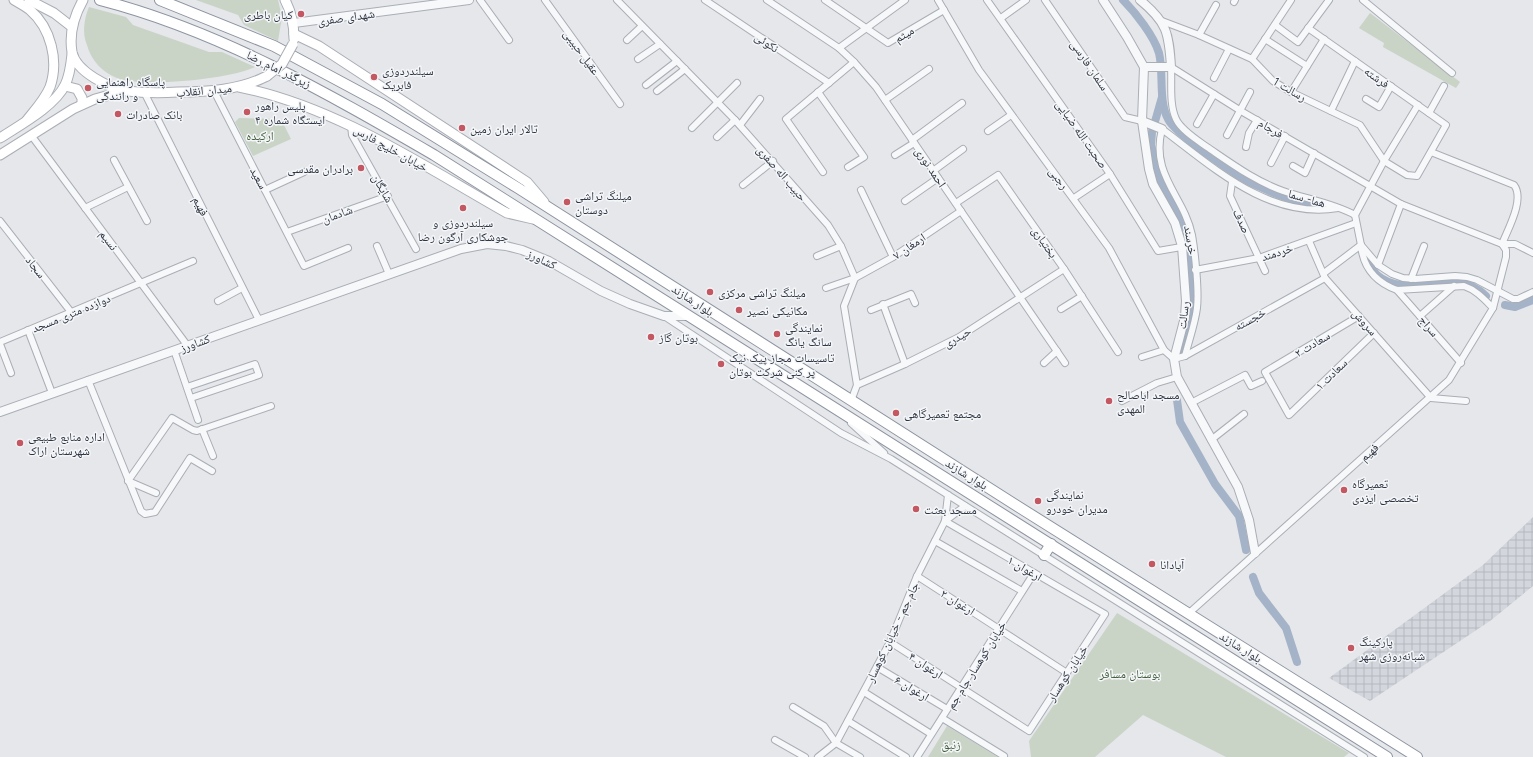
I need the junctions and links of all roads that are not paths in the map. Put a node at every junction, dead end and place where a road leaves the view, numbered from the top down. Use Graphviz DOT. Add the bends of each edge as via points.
graph roads {
  1 [pos="14,0"];
  2 [pos="29,0"];
  3 [pos="83,0"];
  4 [pos="100,0"];
  5 [pos="160,0"];
  6 [pos="285,0"];
  7 [pos="468,0"];
  8 [pos="480,0"];
  9 [pos="545,0"];
  10 [pos="617,0"];
  11 [pos="705,0"];
  12 [pos="767,0"];
  13 [pos="825,0"];
  14 [pos="905,0"];
  15 [pos="938,0"];
  16 [pos="987,0"];
  17 [pos="1026,0"];
  18 [pos="1045,0"];
  19 [pos="1103,0"];
  20 [pos="1291,0"];
  21 [pos="1329,0"];
  22 [pos="1363,0"];
  23 [pos="1144,1"];
  24 [pos="897,3"];
  25 [pos="1216,5"];
  26 [pos="944,10"];
  27 [pos="1001,18"];
  28 [pos="1162,22"];
  29 [pos="294,24"];
  30 [pos="1274,25"];
  31 [pos="642,26"];
  32 [pos="72,27"];
  33 [pos="865,27"];
  34 [pos="1308,28"];
  35 [pos="294,34"];
  36 [pos="1198,35"];
  37 [pos="1265,39"];
  38 [pos="1324,39"];
  39 [pos="509,40"];
  40 [pos="627,40"];
  41 [pos="660,44"];
  42 [pos="838,48"];
  43 [pos="1229,49"];
  44 [pos="72,54"];
  45 [pos="638,59"];
  46 [pos="1252,59"];
  47 [pos="677,61"];
  48 [pos="1355,61"];
  49 [pos="854,62"];
  50 [pos="1144,66"];
  51 [pos="1307,66"];
  52 [pos="1171,67"];
  53 [pos="685,69"];
  54 [pos="929,69"];
  55 [pos="1452,73"];
  56 [pos="1214,78"];
  57 [pos="737,83"];
  58 [pos="829,83"];
  59 [pos="646,85"];
  60 [pos="65,86"];
  61 [pos="1391,86"];
  62 [pos="1444,86"];
  63 [pos="239,87"];
  64 [pos="125,91"];
  65 [pos="214,91"];
  66 [pos="657,91"];
  67 [pos="144,92"];
  68 [pos="818,92"];
  69 [pos="1250,92"];
  70 [pos="1291,92"];
  71 [pos="1214,94"];
  72 [pos="760,99"];
  73 [pos="1366,99"];
  74 [pos="885,100"];
  75 [pos="718,103"];
  76 [pos="962,103"];
  77 [pos="82,104"];
  78 [pos="620,104"];
  79 [pos="1418,106"];
  80 [pos="1241,111"];
  81 [pos="1332,111"];
  82 [pos="1429,113"];
  83 [pos="1011,114"];
  84 [pos="27,120"];
  85 [pos="735,120"];
  86 [pos="1257,120"];
  87 [pos="1142,121"];
  88 [pos="1197,124"];
  89 [pos="351,125"];
  90 [pos="740,125"];
  91 [pos="692,128"];
  92 [pos="1162,129"];
  93 [pos="988,131"];
  94 [pos="31,135"];
  95 [pos="1227,135"];
  96 [pos="1285,136"];
  97 [pos="717,137"];
  98 [pos="0,138"];
  99 [pos="913,141"];
  100 [pos="1246,148"];
  101 [pos="963,149"];
  102 [pos="1431,152"];
  103 [pos="1314,153"];
  104 [pos="0,155"];
  105 [pos="895,155"];
  106 [pos="114,160"];
  107 [pos="773,161"];
  108 [pos="1384,161"];
  109 [pos="1272,163"];
  110 [pos="1293,166"];
  111 [pos="848,167"];
  112 [pos="933,171"];
  113 [pos="304,172"];
  114 [pos="823,172"];
  115 [pos="1110,174"];
  116 [pos="938,178"];
  117 [pos="1232,182"];
  118 [pos="743,185"];
  119 [pos="1371,186"];
  120 [pos="128,187"];
  121 [pos="518,188"];
  122 [pos="265,190"];
  123 [pos="861,190"];
  124 [pos="388,196"];
  125 [pos="1074,198"];
  126 [pos="906,201"];
  127 [pos="508,203"];
  128 [pos="956,203"];
  129 [pos="1401,204"];
  130 [pos="547,207"];
  131 [pos="85,208"];
  132 [pos="1338,208"];
  133 [pos="961,211"];
  134 [pos="1355,215"];
  135 [pos="0,221"];
  136 [pos="147,221"];
  137 [pos="537,221"];
  138 [pos="1356,223"];
  139 [pos="287,232"];
  140 [pos="1309,241"];
  141 [pos="1502,244"];
  142 [pos="1193,245"];
  143 [pos="1361,245"];
  144 [pos="377,246"];
  145 [pos="841,246"];
  146 [pos="1182,246"];
  147 [pos="1424,246"];
  148 [pos="348,248"];
  149 [pos="416,250"];
  150 [pos="1533,253"];
  151 [pos="817,256"];
  152 [pos="893,257"];
  153 [pos="1259,258"];
  154 [pos="193,261"];
  155 [pos="1378,265"];
  156 [pos="1064,268"];
  157 [pos="1195,270"];
  158 [pos="1265,271"];
  159 [pos="389,274"];
  160 [pos="1325,276"];
  161 [pos="855,278"];
  162 [pos="1411,279"];
  163 [pos="142,284"];
  164 [pos="1454,286"];
  165 [pos="242,288"];
  166 [pos="826,288"];
  167 [pos="1397,290"];
  168 [pos="1533,292"];
  169 [pos="1497,293"];
  170 [pos="1082,296"];
  171 [pos="1020,298"];
  172 [pos="218,301"];
  173 [pos="915,303"];
  174 [pos="883,304"];
  175 [pos="1493,306"];
  176 [pos="1061,309"];
  177 [pos="871,310"];
  178 [pos="71,312"];
  179 [pos="664,316"];
  180 [pos="689,316"];
  181 [pos="1359,316"];
  182 [pos="1420,316"];
  183 [pos="259,320"];
  184 [pos="28,330"];
  185 [pos="1374,333"];
  186 [pos="0,343"];
  187 [pos="188,345"];
  188 [pos="174,350"];
  189 [pos="1164,350"];
  190 [pos="1057,351"];
  191 [pos="1118,352"];
  192 [pos="1185,356"];
  193 [pos="1142,357"];
  194 [pos="1174,359"];
  195 [pos="1044,363"];
  196 [pos="1065,363"];
  197 [pos="1461,363"];
  198 [pos="905,364"];
  199 [pos="11,373"];
  200 [pos="1177,377"];
  201 [pos="88,380"];
  202 [pos="1262,381"];
  203 [pos="857,385"];
  204 [pos="187,387"];
  205 [pos="52,393"];
  206 [pos="191,398"];
  207 [pos="1431,398"];
  208 [pos="851,400"];
  209 [pos="1122,400"];
  210 [pos="1466,401"];
  211 [pos="1191,403"];
  212 [pos="271,406"];
  213 [pos="832,406"];
  214 [pos="0,412"];
  215 [pos="1244,414"];
  216 [pos="1289,415"];
  217 [pos="198,420"];
  218 [pos="202,429"];
  219 [pos="1211,440"];
  220 [pos="213,456"];
  221 [pos="891,459"];
  222 [pos="212,471"];
  223 [pos="128,481"];
  224 [pos="156,493"];
  225 [pos="948,495"];
  226 [pos="965,506"];
  227 [pos="945,521"];
  228 [pos="935,541"];
  229 [pos="1051,544"];
  230 [pos="1255,552"];
  231 [pos="1044,555"];
  232 [pos="1034,573"];
  233 [pos="917,576"];
  234 [pos="1022,591"];
  235 [pos="1105,614"];
  236 [pos="1188,614"];
  237 [pos="999,628"];
  238 [pos="890,642"];
  239 [pos="877,667"];
  240 [pos="1067,673"];
  241 [pos="961,688"];
  242 [pos="864,692"];
  243 [pos="793,707"];
  244 [pos="947,709"];
  245 [pos="942,718"];
  246 [pos="848,720"];
  247 [pos="1029,731"];
  248 [pos="932,734"];
  249 [pos="775,740"];
  250 [pos="836,743"];
  251 [pos="1004,756"];
  252 [pos="805,757"];
  253 [pos="818,757"];
  254 [pos="860,757"];
  255 [pos="906,757"];
  256 [pos="917,757"];
  257 [pos="1364,757"];
  258 [pos="1387,757"];
  259 [pos="1417,757"];
  1 -- 84 [label="main road" via="30,10 39,20 46,31 53,55 50,87"];
  2 -- 32 [label="main road" via="54,13"];
  3 -- 32 [label="main road"];
  4 -- 127 [label="highway, زیرگذر امام رضا" via="209,36 279,68 359,111"];
  5 -- 121 [label="highway, زیرگذر امام رضا" via="252,37 329,74"];
  6 -- 29 [label="main road, میدان انقلاب"];
  7 -- 29 [label="street, شهدای صفری"];
  8 -- 39 [label="street"];
  9 -- 78 [label="street, عقیل حبیبی"];
  10 -- 31 [label="street, حبیب اله صفری"];
  11 -- 58 [label="street, نکوئی"];
  12 -- 42 [label="street, احمد نوری"];
  13 -- 33 [label="street"];
  14 -- 24 [label="street"];
  15 -- 26 [label="street, رجبی"];
  16 -- 27 [label="street, صحبت الله ضیایی"];
  17 -- 27 [label="street"];
  18 -- 87 [label="street, سلمان فارسی" via="1125,117"];
  19 -- 50 [label="street"];
  20 -- 30 [label="street"];
  21 -- 34 [label="street"];
  22 -- 55 [label="street"];
  23 -- 28 [label="street"];
  24 -- 33 [label="street"];
  25 -- 36 [label="street"];
  26 -- 33 [label="street, میثم" via="888,43"];
  26 -- 83 [label="street, رجبی" via="979,70"];
  27 -- 115 [label="street, صحبت الله ضیایی"];
  28 -- 36 [label="street, رسالت 1"];
  28 -- 52 [label="street" via="1168,40"];
  29 -- 35 [label="main road, میدان انقلاب"];
  30 -- 34 [label="street" via="1298,42"];
  30 -- 37 [label="street"];
  31 -- 40 [label="street"];
  31 -- 41 [label="street, حبیب اله صفری"];
  32 -- 44 [label="main road"];
  33 -- 42 [label="street"];
  34 -- 38 [label="street, فرشته"];
  35 -- 63 [label="main road, میدان انقلاب, bridge" via="293,44 282,64 267,76"];
  35 -- 130 [label="main road" via="319,46 527,182"];
  36 -- 43 [label="street, رسالت 1"];
  37 -- 46 [label="street"];
  37 -- 51 [label="street"];
  38 -- 48 [label="street, فرشته"];
  38 -- 51 [label="street"];
  41 -- 45 [label="street"];
  41 -- 47 [label="street, حبیب اله صفری"];
  42 -- 49 [label="street, احمد نوری"];
  43 -- 46 [label="street, رسالت 1"];
  43 -- 56 [label="street"];
  44 -- 60 [label="main road"];
  44 -- 64 [label="main road, میدان انقلاب" via="92,78"];
  46 -- 70 [label="street, رسالت 1" via="1273,81"];
  47 -- 53 [label="street, حبیب اله صفری"];
  47 -- 59 [label="street"];
  48 -- 61 [label="street, فرشته"];
  48 -- 81 [label="street"];
  49 -- 58 [label="street"];
  49 -- 74 [label="street, احمد نوری"];
  50 -- 52 [label="street"];
  50 -- 87 [label="street, رسالت"];
  51 -- 70 [label="street"];
  52 -- 71 [label="street, فرجام"];
  52 -- 132 [label="street, هما- سما" via="1174,111 1181,126 1252,177 1282,190"];
  53 -- 66 [label="street"];
  53 -- 75 [label="street, حبیب اله صفری"];
  54 -- 74 [label="street"];
  57 -- 75 [label="street"];
  58 -- 68 [label="street"];
  60 -- 77 [label="main road" via="77,89"];
  60 -- 84 [label="main road" via="55,99"];
  61 -- 73 [label="street" via="1378,107"];
  61 -- 79 [label="street, فرشته"];
  62 -- 82 [label="street"];
  63 -- 65 [label="main road, میدان انقلاب"];
  63 -- 89 [label="main road, خیابان خلیج فارس" via="266,92 305,105"];
  64 -- 67 [label="main road, میدان انقلاب"];
  64 -- 77 [label="main road"];
  65 -- 67 [label="main road, میدان انقلاب"];
  65 -- 122 [label="street, سعید"];
  67 -- 165 [label="street, فهیم"];
  68 -- 111 [label="street" via="864,157"];
  68 -- 114 [label="street" via="786,119"];
  69 -- 80 [label="street"];
  70 -- 81 [label="street, رسالت 1"];
  71 -- 80 [label="street, فرجام"];
  71 -- 88 [label="street"];
  72 -- 90 [label="street"];
  74 -- 99 [label="street, احمد نوری"];
  75 -- 85 [label="street, حبیب اله صفری"];
  75 -- 91 [label="street"];
  76 -- 99 [label="street"];
  77 -- 94 [label="main road"];
  79 -- 82 [label="street, فرشته"];
  79 -- 108 [label="street"];
  80 -- 86 [label="street, فرجام"];
  80 -- 95 [label="street"];
  81 -- 108 [label="street, رسالت 1" via="1360,125"];
  82 -- 102 [label="street, فرشته" via="1446,125"];
  83 -- 93 [label="street"];
  83 -- 125 [label="street, رجبی"];
  84 -- 98 [label="main road"];
  85 -- 90 [label="street, حبیب اله صفری"];
  85 -- 97 [label="street"];
  86 -- 96 [label="street, فرجام"];
  86 -- 100 [label="street" via="1249,133"];
  87 -- 92 [label="street"];
  87 -- 146 [label="street, رسالت" via="1151,176 1175,223"];
  89 -- 124 [label="street, شایگان" via="352,135"];
  89 -- 137 [label="main road, خیابان خلیج فارس" via="507,213"];
  90 -- 107 [label="street, حبیب اله صفری"];
  92 -- 117 [label="street, هما- سما"];
  92 -- 142 [label="street, خرسند" via="1159,152 1164,175 1187,218"];
  94 -- 104 [label="main road"];
  94 -- 131 [label="street, نسیم"];
  96 -- 103 [label="street, فرجام"];
  96 -- 109 [label="street"];
  99 -- 105 [label="street"];
  99 -- 112 [label="street, احمد نوری"];
  101 -- 112 [label="street"];
  102 -- 108 [label="street" via="1416,176 1407,175"];
  102 -- 141 [label="street" via="1514,185 1518,199"];
  103 -- 110 [label="street" via="1305,173"];
  103 -- 119 [label="street, فرجام"];
  106 -- 120 [label="street"];
  107 -- 118 [label="street"];
  107 -- 145 [label="street, حبیب اله صفری" via="828,226"];
  108 -- 119 [label="street"];
  112 -- 116 [label="street, احمد نوری"];
  113 -- 122 [label="street"];
  115 -- 125 [label="street"];
  115 -- 146 [label="street, صحبت الله ضیایی" via="1158,251"];
  116 -- 126 [label="street"];
  116 -- 128 [label="street, احمد نوری"];
  117 -- 132 [label="street, هما- سما" via="1266,199 1293,207 1314,210"];
  117 -- 153 [label="street, صدف" via="1230,196"];
  119 -- 129 [label="street, فرجام"];
  119 -- 134 [label="street"];
  120 -- 131 [label="street"];
  120 -- 136 [label="street"];
  121 -- 130 [label="highway, بلوار شازند"];
  122 -- 139 [label="street, سعید"];
  123 -- 152 [label="street"];
  124 -- 139 [label="street, شادمان"];
  124 -- 149 [label="street, شایگان"];
  125 -- 189 [label="street, رجبی" via="1109,248"];
  127 -- 137 [label="highway, بلوار شازند"];
  128 -- 133 [label="street, احمد نوری"];
  128 -- 156 [label="street, بختیاری" via="998,175"];
  129 -- 141 [label="street"];
  129 -- 155 [label="street"];
  130 -- 208 [label="highway, بلوار شازند"];
  131 -- 163 [label="street, نسیم"];
  132 -- 134 [label="street"];
  133 -- 152 [label="street, ارمغان ۷"];
  133 -- 171 [label="street, احمد نوری"];
  134 -- 138 [label="street"];
  135 -- 178 [label="street, سجاد"];
  137 -- 180 [label="highway, بلوار شازند"];
  138 -- 140 [label="street, خردمند"];
  138 -- 143 [label="street"];
  139 -- 148 [label="street, سعید" via="304,266"];
  140 -- 153 [label="street, خردمند"];
  140 -- 160 [label="street, سروش"];
  141 -- 150 [label="street" via="1514,244"];
  141 -- 169 [label="street" via="1506,250 1506,257"];
  142 -- 146 [label="street"];
  142 -- 157 [label="street, خرسند"];
  143 -- 155 [label="street"];
  143 -- 160 [label="street, خجسته"];
  143 -- 167 [label="street" via="1362,257 1369,270 1379,281"];
  144 -- 159 [label="street"];
  145 -- 151 [label="street"];
  145 -- 161 [label="street, حبیب اله صفری"];
  146 -- 194 [label="street, رسالت" via="1185,318"];
  147 -- 162 [label="street"];
  152 -- 161 [label="street, ارمغان ۷"];
  153 -- 157 [label="street, خردمند"];
  153 -- 158 [label="street, صدف"];
  154 -- 163 [label="street"];
  155 -- 162 [label="street" via="1392,274"];
  156 -- 170 [label="street, بختیاری"];
  156 -- 171 [label="street, حیدری"];
  157 -- 192 [label="street, خرسند" via="1197,307"];
  159 -- 179 [label="street, کشاورز" via="460,249 487,244 506,246 549,261 601,291"];
  159 -- 183 [label="street, کشاورز"];
  160 -- 181 [label="street, سروش"];
  160 -- 192 [label="street, خجسته"];
  161 -- 166 [label="street, ارمغان ۷"];
  161 -- 203 [label="street" via="844,306"];
  162 -- 169 [label="street" via="1467,277 1477,280"];
  163 -- 178 [label="street, دوازده متری مسجد"];
  163 -- 187 [label="street, نسیم"];
  164 -- 167 [label="street"];
  164 -- 175 [label="street" via="1472,289"];
  164 -- 182 [label="street"];
  165 -- 172 [label="street"];
  165 -- 183 [label="street, فهیم"];
  167 -- 182 [label="street, سراج"];
  168 -- 169 [label="street" via="1518,299"];
  169 -- 175 [label="street, فهیم"];
  170 -- 176 [label="street"];
  170 -- 191 [label="street, بختیاری"];
  171 -- 190 [label="street, احمد نوری"];
  171 -- 198 [label="street, حیدری" via="959,337"];
  173 -- 174 [label="street" via="911,294"];
  174 -- 177 [label="street"];
  174 -- 198 [label="street"];
  175 -- 197 [label="street, فهیم"];
  178 -- 184 [label="street, دوازده متری مسجد"];
  179 -- 180 [label="street, کشاورز"];
  179 -- 221 [label="street" via="842,433"];
  180 -- 213 [label="highway, بلوار شازند"];
  181 -- 185 [label="street, سروش"];
  181 -- 216 [label="street, سعادت ۲" via="1265,372"];
  182 -- 197 [label="street, سراج"];
  183 -- 187 [label="street, کشاورز"];
  184 -- 186 [label="street, دوازده متری مسجد"];
  184 -- 205 [label="street"];
  185 -- 207 [label="street, سروش"];
  185 -- 216 [label="street, سعادت ۱"];
  186 -- 199 [label="street"];
  187 -- 188 [label="street, کشاورز"];
  188 -- 201 [label="street, کشاورز"];
  188 -- 204 [label="street"];
  189 -- 193 [label="street"];
  189 -- 194 [label="street, رجبی"];
  190 -- 195 [label="street"];
  190 -- 196 [label="street, احمد نوری"];
  192 -- 194 [label="street, خجسته"];
  194 -- 200 [label="street, رسالت"];
  197 -- 207 [label="street, فهیم"];
  198 -- 203 [label="street, حیدری"];
  200 -- 209 [label="street" via="1157,383"];
  200 -- 211 [label="street, رسالت"];
  201 -- 205 [label="street, کشاورز"];
  201 -- 223 [label="street"];
  202 -- 211 [label="street" via="1251,386 1245,375"];
  203 -- 208 [label="street"];
  204 -- 206 [label="street"];
  204 -- 206 [label="street" via="255,364 259,375"];
  205 -- 214 [label="street, کشاورز"];
  206 -- 217 [label="street"];
  207 -- 210 [label="street"];
  207 -- 230 [label="street, فهیم"];
  208 -- 236 [label="highway, بلوار شازند"];
  211 -- 219 [label="street, رسالت"];
  212 -- 218 [label="street"];
  213 -- 221 [label="street"];
  213 -- 229 [label="highway, بلوار شازند"];
  215 -- 219 [label="street"];
  218 -- 220 [label="street"];
  218 -- 223 [label="street" via="193,430 172,418"];
  219 -- 230 [label="street, رسالت" via="1238,487 1249,520"];
  221 -- 225 [label="street"];
  222 -- 223 [label="street" via="190,458 155,512 150,515 141,511"];
  223 -- 224 [label="street"];
  225 -- 226 [label="street"];
  225 -- 227 [label="street"];
  226 -- 227 [label="street"];
  226 -- 231 [label="street"];
  227 -- 228 [label="street, جام جم - خیابان کوهسار"];
  227 -- 232 [label="street, ارغوان ۱"];
  228 -- 233 [label="street, جام جم - خیابان کوهسار"];
  228 -- 234 [label="street"];
  229 -- 231 [label="highway"];
  229 -- 258 [label="highway, بلوار شازند"];
  230 -- 236 [label="street, فهیم"];
  231 -- 257 [label="street"];
  232 -- 234 [label="street, خیابان کوهسار جام جم"];
  232 -- 235 [label="street, ارغوان ۱"];
  233 -- 237 [label="street, ارغوان ۲"];
  233 -- 238 [label="street, جام جم - خیابان کوهسار"];
  234 -- 237 [label="street, خیابان کوهسار جام جم"];
  235 -- 240 [label="street, خیابان کوهسار"];
  236 -- 259 [label="highway, بلوار شازند"];
  237 -- 240 [label="street, ارغوان ۲"];
  237 -- 241 [label="street, خیابان کوهسار جام جم"];
  238 -- 239 [label="street, جام جم - خیابان کوهسار"];
  238 -- 241 [label="street, ارغوان ۴"];
  239 -- 242 [label="street, جام جم - خیابان کوهسار"];
  239 -- 244 [label="street, ارغوان ۶"];
  240 -- 247 [label="street, خیابان کوهسار"];
  241 -- 244 [label="street, خیابان کوهسار جام جم"];
  241 -- 247 [label="street, ارغوان ۴"];
  242 -- 246 [label="street, جام جم - خیابان کوهسار"];
  242 -- 248 [label="street"];
  243 -- 250 [label="street" via="824,726"];
  244 -- 245 [label="street, خیابان کوهسار جام جم"];
  245 -- 248 [label="street, خیابان کوهسار جام جم"];
  245 -- 251 [label="street"];
  246 -- 250 [label="street, جام جم - خیابان کوهسار"];
  246 -- 255 [label="street"];
  248 -- 256 [label="street, خیابان کوهسار جام جم"];
  249 -- 252 [label="street"];
  250 -- 253 [label="street, جام جم - خیابان کوهسار"];
  250 -- 254 [label="street"];
}
